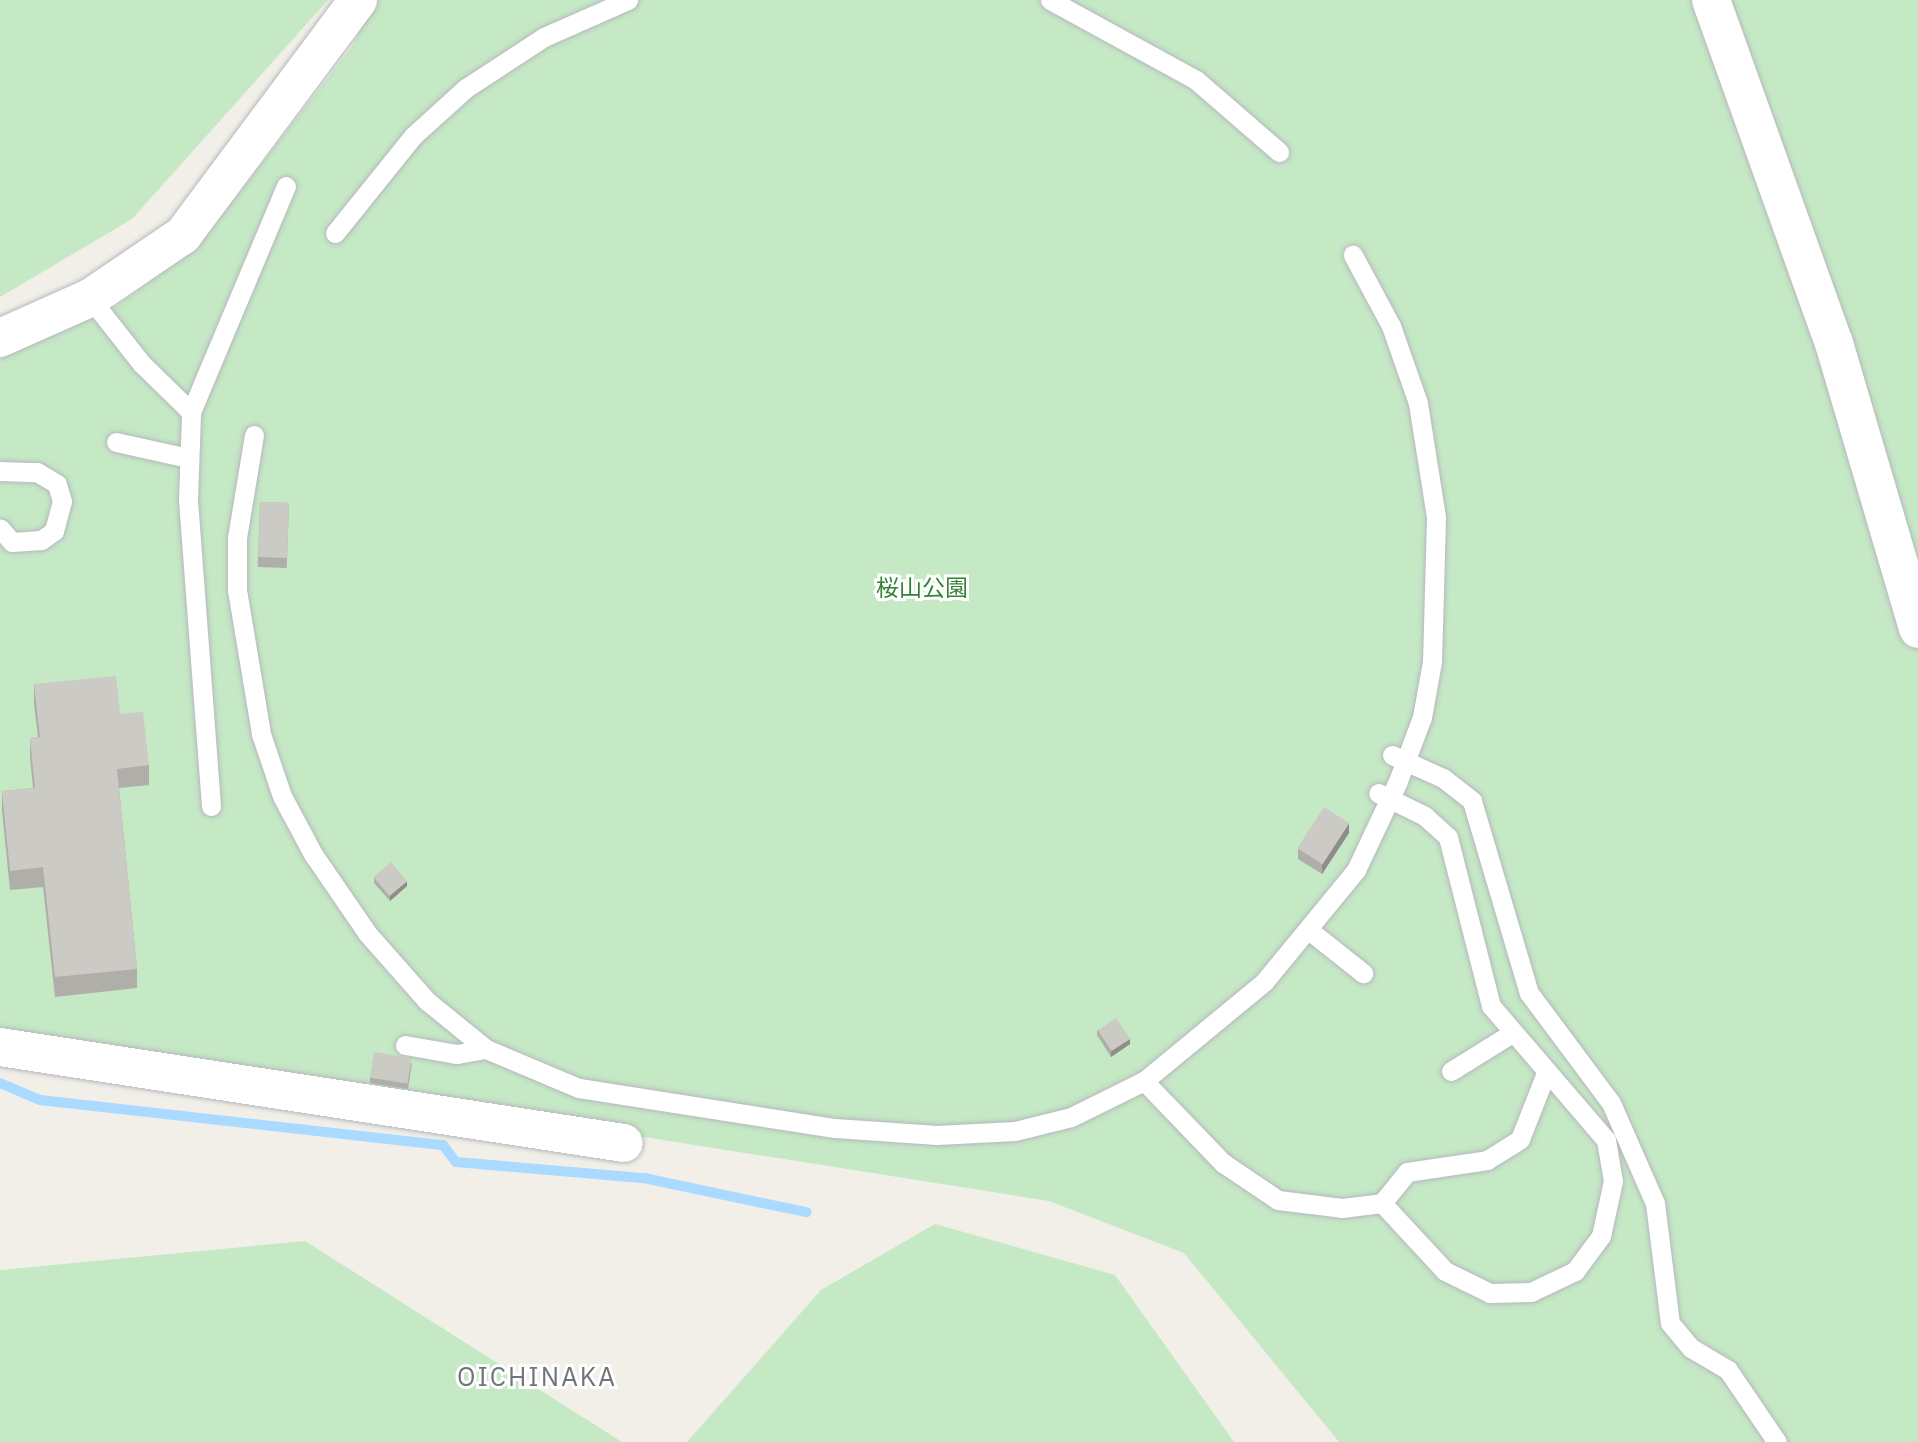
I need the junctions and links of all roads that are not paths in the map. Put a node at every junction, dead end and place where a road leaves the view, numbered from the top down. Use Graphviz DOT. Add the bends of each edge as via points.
graph roads {
  1 [pos="358,0"];
  2 [pos="628,0"];
  3 [pos="1050,0"];
  4 [pos="1711,0"];
  5 [pos="1279,152"];
  6 [pos="286,186"];
  7 [pos="335,233"];
  8 [pos="1353,255"];
  9 [pos="90,298"];
  10 [pos="0,338"];
  11 [pos="191,412"];
  12 [pos="254,435"];
  13 [pos="116,442"];
  14 [pos="188,458"];
  15 [pos="0,471"];
  16 [pos="0,528"];
  17 [pos="1918,629"];
  18 [pos="1399,758"];
  19 [pos="1384,795"];
  20 [pos="211,806"];
  21 [pos="1310,931"];
  22 [pos="1363,973"];
  23 [pos="1512,1033"];
  24 [pos="405,1045"];
  25 [pos="0,1047"];
  26 [pos="486,1049"];
  27 [pos="1451,1071"];
  28 [pos="1546,1073"];
  29 [pos="1144,1081"];
  30 [pos="1611,1102"];
  31 [pos="1579,1111"];
  32 [pos="624,1143"];
  33 [pos="1382,1203"];
  34 [pos="1777,1442"];
  1 -- 9 [label="street" via="183,235"];
  2 -- 7 [label="lane" via="544,37 466,88 413,136"];
  3 -- 5 [label="lane" via="1196,80"];
  4 -- 17 [label="street" via="1834,343"];
  6 -- 11 [label="lane"];
  8 -- 18 [label="lane" via="1391,326 1418,403 1436,517 1439,593 1432,662"];
  9 -- 10 [label="street"];
  9 -- 11 [label="lane" via="142,365"];
  11 -- 14 [label="lane"];
  12 -- 26 [label="lane" via="237,538 237,590 261,734 282,796 367,933 427,1001"];
  13 -- 14 [label="lane"];
  14 -- 20 [label="lane"];
  15 -- 16 [label="lane" via="37,472 57,484 62,501 54,531 41,540 12,542"];
  18 -- 19 [label="lane"];
  18 -- 30 [label="lane" via="1472,802 1529,993"];
  19 -- 21 [label="lane" via="1356,870"];
  19 -- 23 [label="lane" via="1448,837 1491,1006"];
  21 -- 22 [label="lane"];
  21 -- 29 [label="lane" via="1229,1014"];
  23 -- 27 [label="lane"];
  23 -- 28 [label="lane"];
  24 -- 26 [label="lane" via="457,1054"];
  25 -- 32 [label="street"];
  26 -- 29 [label="lane" via="579,1088 688,1109 937,1135 1015,1131 1071,1117"];
  28 -- 31 [label="lane"];
  28 -- 33 [label="lane" via="1520,1139 1487,1160 1407,1172"];
  29 -- 33 [label="lane" via="1223,1163 1278,1200 1342,1208"];
  30 -- 31 [label="lane"];
  30 -- 34 [label="lane" via="1655,1203 1670,1323 1691,1348 1728,1370"];
  31 -- 33 [label="lane" via="1606,1140 1609,1154 1613,1181 1601,1236 1575,1271 1531,1292 1490,1293 1445,1271"];
}
